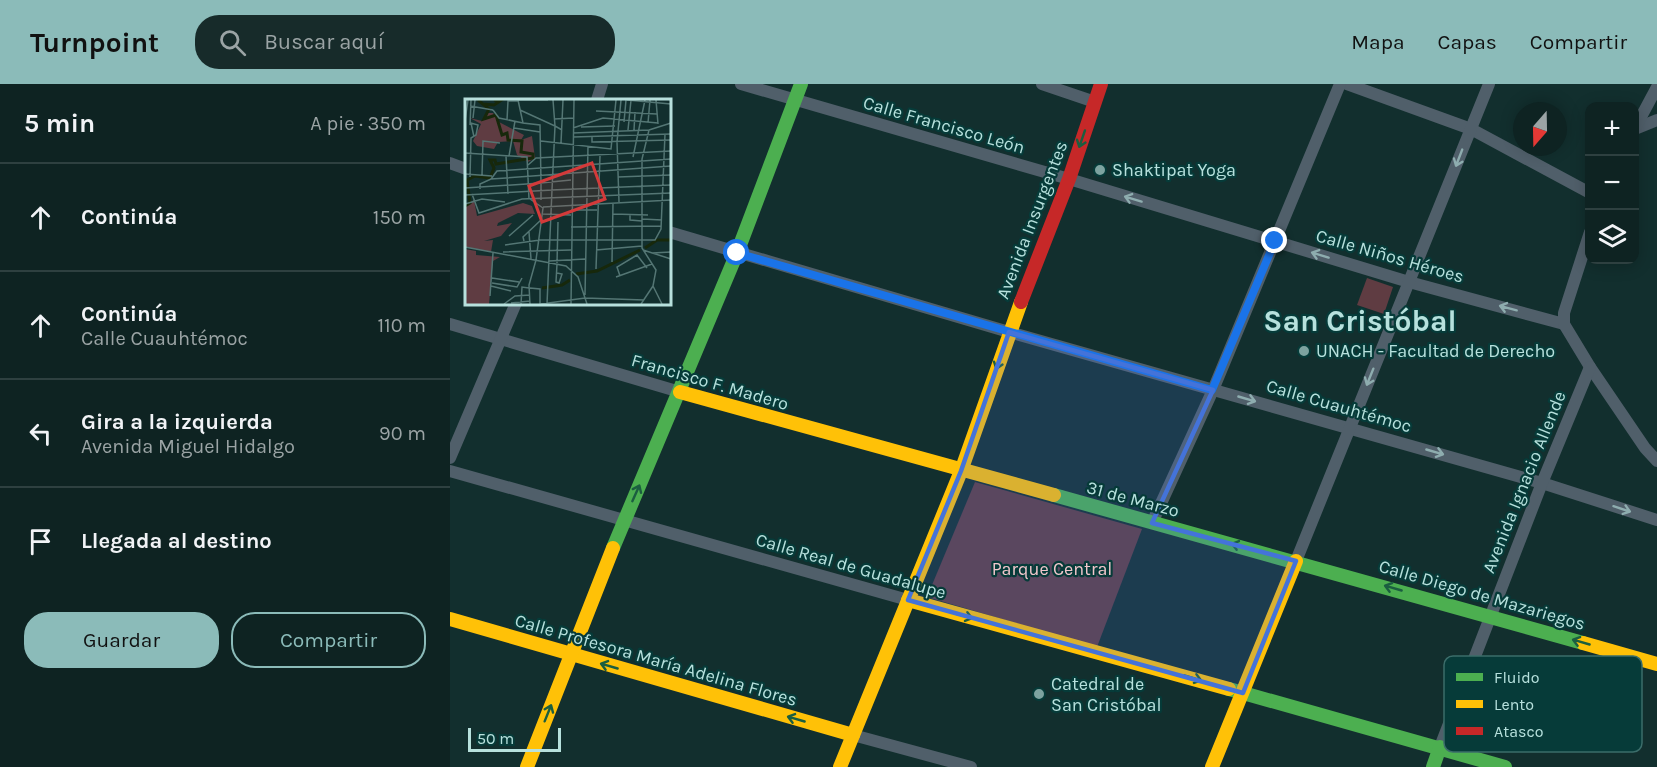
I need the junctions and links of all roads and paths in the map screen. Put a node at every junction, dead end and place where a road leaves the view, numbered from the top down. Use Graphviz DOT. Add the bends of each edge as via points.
graph roads {
  1 [pos="602,84"];
  2 [pos="741,84"];
  3 [pos="801,84"];
  4 [pos="1042,84"];
  5 [pos="1101,84"];
  6 [pos="1340,84"];
  7 [pos="1347,84"];
  8 [pos="1489,84"];
  9 [pos="1657,87"];
  10 [pos="597,99"];
  11 [pos="794,100"];
  12 [pos="1095,102"];
  13 [pos="1657,120"];
  14 [pos="1639,122"];
  15 [pos="1639,128"];
  16 [pos="1471,129"];
  17 [pos="450,164"];
  18 [pos="465,169"];
  19 [pos="1069,179"];
  20 [pos="1585,190"];
  21 [pos="670,232"];
  22 [pos="1275,241"];
  23 [pos="1585,248"];
  24 [pos="737,253"];
  25 [pos="1408,282"];
  26 [pos="516,304"];
  27 [pos="450,324"];
  28 [pos="1564,324"];
  29 [pos="1009,332"];
  30 [pos="499,340"];
  31 [pos="1590,367"];
  32 [pos="1212,390"];
  33 [pos="680,392"];
  34 [pos="1349,428"];
  35 [pos="450,458"];
  36 [pos="1657,461"];
  37 [pos="450,471"];
  38 [pos="961,471"];
  39 [pos="1542,483"];
  40 [pos="1657,520"];
  41 [pos="624,521"];
  42 [pos="1152,523"];
  43 [pos="1296,561"];
  44 [pos="908,600"];
  45 [pos="1491,616"];
  46 [pos="450,619"];
  47 [pos="572,655"];
  48 [pos="1475,656"];
  49 [pos="1629,656"];
  50 [pos="1642,660"];
  51 [pos="1657,664"];
  52 [pos="1243,693"];
  53 [pos="853,735"];
  54 [pos="1444,737"];
  55 [pos="1440,747"];
  56 [pos="1444,748"];
  57 [pos="1456,752"];
  58 [pos="526,767"];
  59 [pos="840,767"];
  60 [pos="971,767"];
  61 [pos="1212,767"];
  62 [pos="1432,767"];
  63 [pos="1505,767"];
  1 -- 10 [label="street"];
  2 -- 11 [label="street, Calle Francisco León"];
  3 -- 11 [label="street"];
  4 -- 12 [label="street"];
  5 -- 12 [label="street, Avenida Insurgentes"];
  6 -- 22 [label="street"];
  7 -- 16 [label="street"];
  8 -- 16 [label="street"];
  9 -- 14 [label="street"];
  11 -- 19 [label="street, Calle Francisco León"];
  11 -- 24 [label="street"];
  12 -- 19 [label="street, Avenida Insurgentes, one-way"];
  13 -- 15 [label="street"];
  16 -- 20 [label="street"];
  16 -- 25 [label="street, one-way"];
  17 -- 18 [label="street"];
  22 -- 19 [label="street, Calle Niños Héroes, one-way"];
  19 -- 29 [label="street, Avenida Insurgentes"];
  21 -- 24 [label="street, Calle Cuauhtémoc"];
  25 -- 22 [label="street, Calle Niños Héroes, one-way"];
  22 -- 32 [label="street"];
  23 -- 28 [label="street"];
  24 -- 29 [label="street, Calle Cuauhtémoc"];
  24 -- 33 [label="street"];
  28 -- 25 [label="street, Calle Niños Héroes, one-way"];
  25 -- 34 [label="street, one-way"];
  26 -- 30 [label="street"];
  27 -- 30 [label="street, Francisco F. Madero"];
  28 -- 31 [label="street"];
  29 -- 32 [label="street, Calle Cuauhtémoc"];
  29 -- 38 [label="street, Avenida Insurgentes, one-way"];
  30 -- 33 [label="street, Francisco F. Madero"];
  30 -- 35 [label="street"];
  31 -- 36 [label="street"];
  31 -- 39 [label="street, Avenida Ignacio Allende"];
  32 -- 34 [label="street, Calle Cuauhtémoc, one-way"];
  32 -- 42 [label="street"];
  33 -- 38 [label="street, Francisco F. Madero"];
  41 -- 33 [label="street, one-way"];
  34 -- 39 [label="street, Calle Cuauhtémoc, one-way"];
  34 -- 43 [label="street"];
  37 -- 41 [label="street, Calle Real de Guadalupe"];
  38 -- 42 [label="street, 31 de Marzo"];
  38 -- 44 [label="street, Avenida Insurgentes"];
  39 -- 40 [label="street, Calle Cuauhtémoc, one-way"];
  39 -- 45 [label="street, Avenida Ignacio Allende"];
  41 -- 44 [label="street, Calle Real de Guadalupe"];
  41 -- 47 [label="street"];
  43 -- 42 [label="street, 31 de Marzo, one-way"];
  45 -- 43 [label="street, Calle Diego de Mazariegos, one-way"];
  43 -- 52 [label="street"];
  44 -- 52 [label="street, Calle Real de Guadalupe, one-way"];
  44 -- 53 [label="street, Avenida Insurgentes"];
  45 -- 48 [label="street, Avenida Ignacio Allende"];
  49 -- 45 [label="street, Calle Diego de Mazariegos, one-way"];
  46 -- 47 [label="street, Calle Profesora María Adelina Flores"];
  53 -- 47 [label="street, Calle Profesora María Adelina Flores, one-way"];
  58 -- 47 [label="street, one-way"];
  51 -- 50 [label="street, Calle Diego de Mazariegos, one-way"];
  52 -- 55 [label="street, Calle Real de Guadalupe"];
  52 -- 61 [label="street"];
  53 -- 59 [label="street, Avenida Insurgentes"];
  53 -- 60 [label="street"];
  54 -- 55 [label="street, Avenida Ignacio Allende"];
  55 -- 56 [label="street, Calle Real de Guadalupe"];
  55 -- 62 [label="street"];
  57 -- 63 [label="street, Calle Real de Guadalupe"];
}
